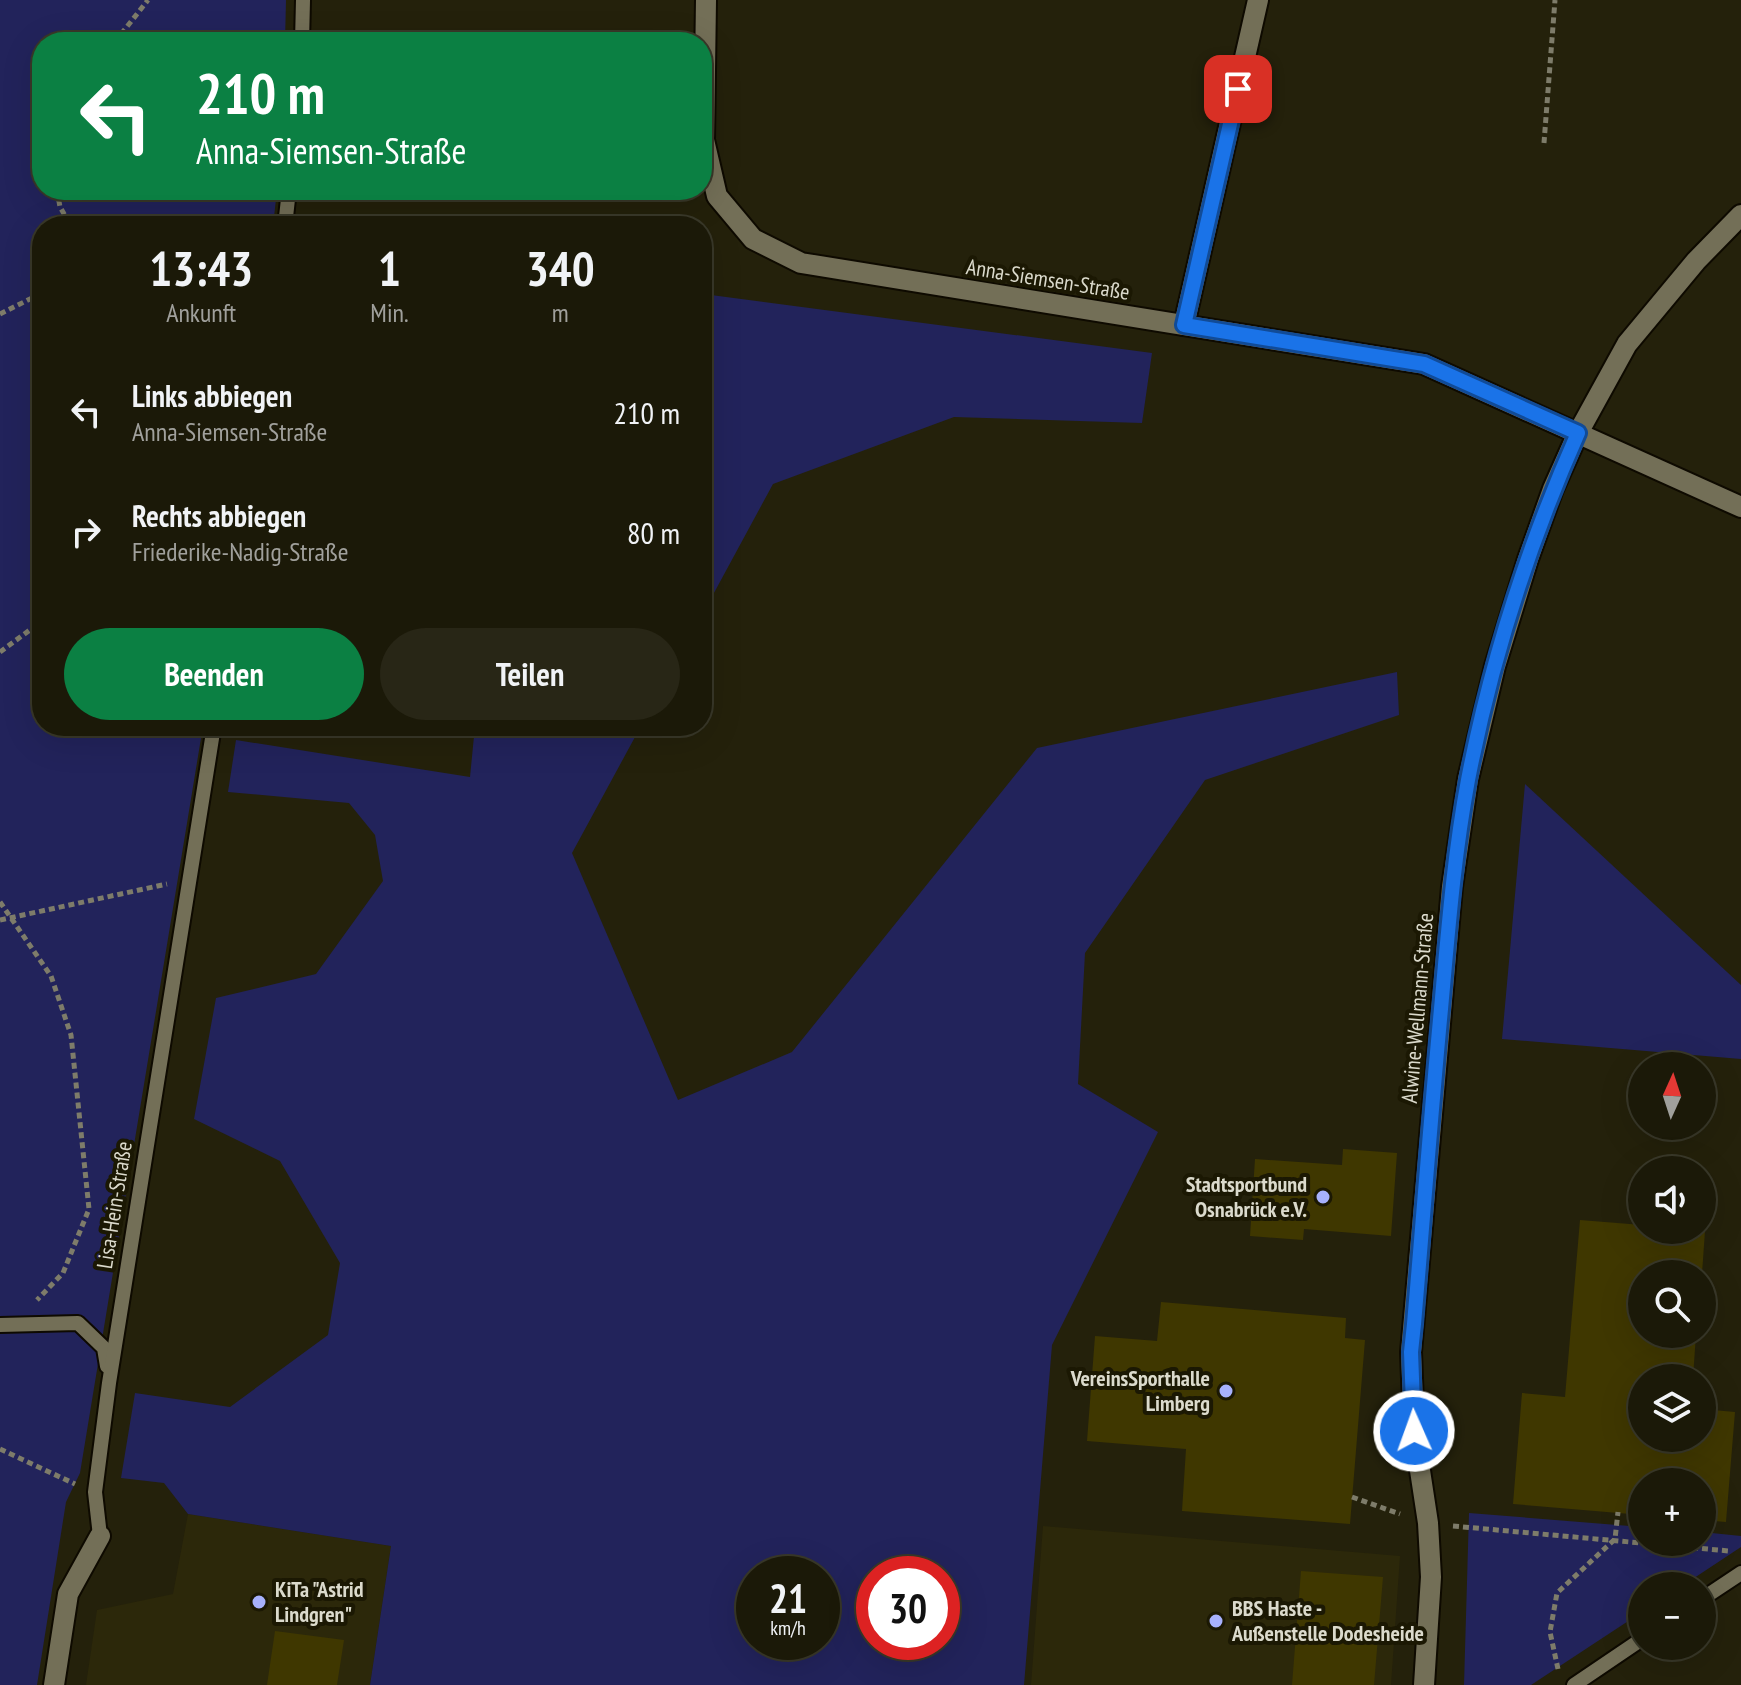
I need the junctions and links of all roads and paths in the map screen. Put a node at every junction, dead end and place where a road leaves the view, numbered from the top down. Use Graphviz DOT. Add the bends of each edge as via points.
graph roads {
  1 [pos="148,0"];
  2 [pos="303,0"];
  3 [pos="706,0"];
  4 [pos="1258,0"];
  5 [pos="1555,0"];
  6 [pos="123,32"];
  7 [pos="302,32"];
  8 [pos="706,32"];
  9 [pos="1544,143"];
  10 [pos="712,174"];
  11 [pos="1741,215"];
  12 [pos="32,298"];
  13 [pos="0,314"];
  14 [pos="1184,325"];
  15 [pos="1578,433"];
  16 [pos="1741,507"];
  17 [pos="32,628"];
  18 [pos="0,652"];
  19 [pos="212,736"];
  20 [pos="190,880"];
  21 [pos="0,902"];
  22 [pos="12,917"];
  23 [pos="0,920"];
  24 [pos="7,1325"];
  25 [pos="109,1383"];
  26 [pos="0,1449"];
  27 [pos="95,1492"];
  28 [pos="1352,1497"];
  29 [pos="1618,1512"];
  30 [pos="1428,1523"];
  31 [pos="100,1536"];
  32 [pos="1615,1539"];
  33 [pos="1741,1553"];
  34 [pos="1741,1573"];
  35 [pos="1716,1590"];
  36 [pos="1628,1648"];
  37 [pos="1559,1672"];
  38 [pos="54,1685"];
  39 [pos="1424,1685"];
  40 [pos="1574,1685"];
  1 -- 6 [label="path"];
  2 -- 7 [label="lane"];
  3 -- 8 [label="street, Anna-Siemsen-Straße"];
  4 -- 14 [label="street"];
  5 -- 9 [label="path"];
  10 -- 14 [label="street, Anna-Siemsen-Straße" via="717,196 753,239 801,263"];
  11 -- 15 [label="street, Alwine-Wellmann-Straße" via="1627,344"];
  12 -- 13 [label="path"];
  14 -- 15 [label="street, Anna-Siemsen-Straße" via="1424,364"];
  15 -- 16 [label="street, Anna-Siemsen-Straße"];
  15 -- 30 [label="street, Alwine-Wellmann-Straße" via="1553,489 1495,666 1468,779 1452,887 1411,1352 1414,1431"];
  17 -- 18 [label="path"];
  19 -- 20 [label="lane, Lisa-Hein-Straße"];
  20 -- 22 [label="path"];
  20 -- 25 [label="lane, Lisa-Hein-Straße"];
  21 -- 22 [label="path"];
  22 -- 23 [label="path"];
  22 -- 24 [label="path" via="51,976 71,1035 89,1209 63,1273"];
  24 -- 25 [label="lane" via="78,1323 104,1348"];
  25 -- 27 [label="lane, Lisa-Hein-Straße"];
  26 -- 27 [label="path"];
  27 -- 31 [label="lane, Lisa-Hein-Straße"];
  28 -- 30 [label="path"];
  29 -- 32 [label="path"];
  30 -- 32 [label="path"];
  30 -- 39 [label="street, Alwine-Wellmann-Straße" via="1431,1577"];
  31 -- 38 [label="street, Lisa-Hein-Straße" via="68,1594"];
  32 -- 33 [label="path"];
  32 -- 37 [label="path" via="1557,1593 1550,1632"];
  34 -- 35 [label="lane"];
  36 -- 40 [label="lane"];
}
